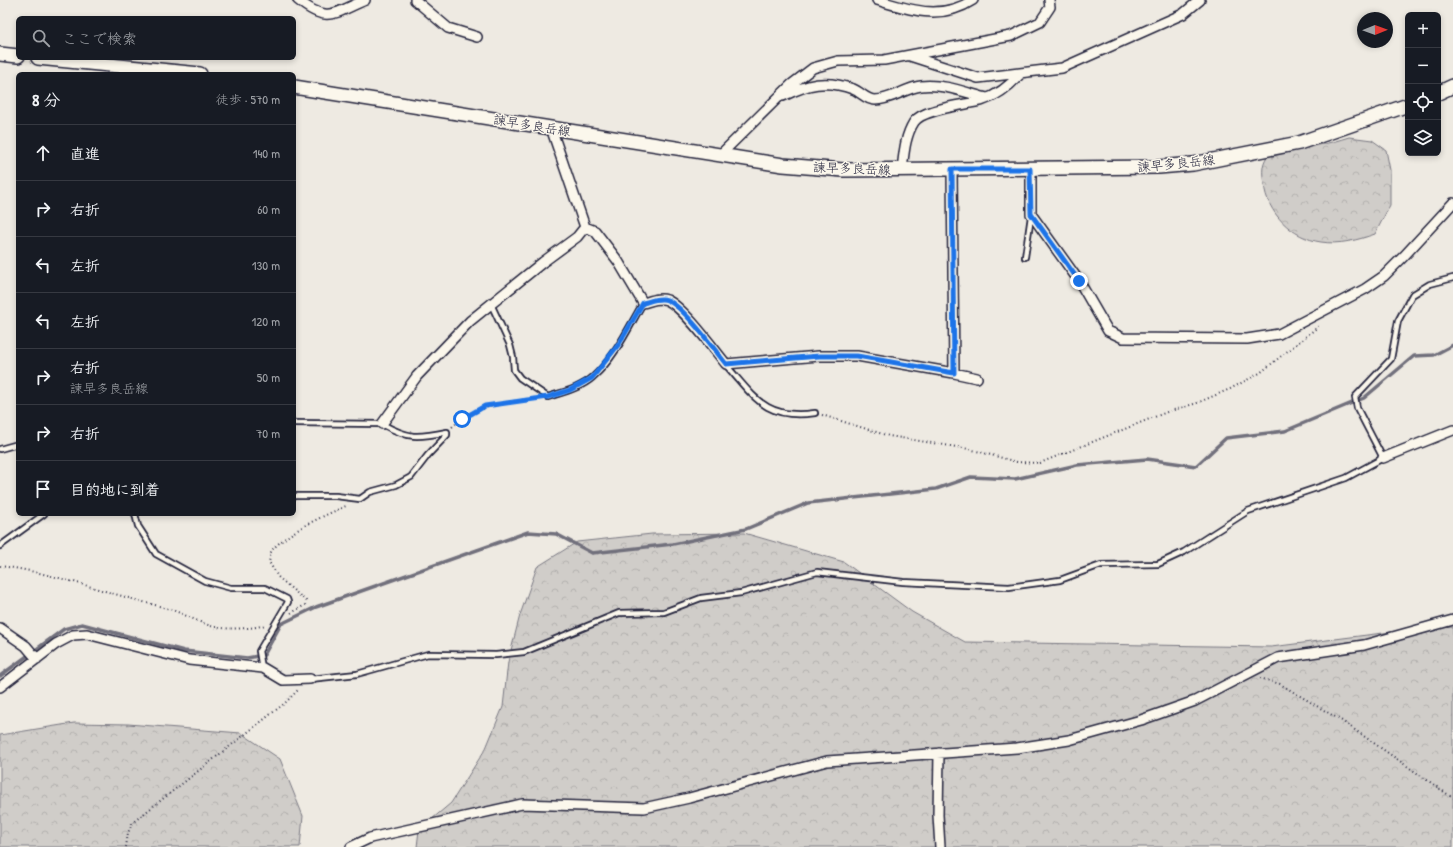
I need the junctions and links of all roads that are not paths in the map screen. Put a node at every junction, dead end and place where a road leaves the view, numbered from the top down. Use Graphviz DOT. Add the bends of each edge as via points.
graph roads {
  1 [pos="298,0"];
  2 [pos="365,0"];
  3 [pos="415,0"];
  4 [pos="877,0"];
  5 [pos="973,0"];
  6 [pos="1049,0"];
  7 [pos="1200,0"];
  8 [pos="478,37"];
  9 [pos="0,54"];
  10 [pos="16,56"];
  11 [pos="909,56"];
  12 [pos="58,60"];
  13 [pos="180,72"];
  14 [pos="1021,73"];
  15 [pos="1453,86"];
  16 [pos="296,87"];
  17 [pos="1441,92"];
  18 [pos="987,98"];
  19 [pos="775,100"];
  20 [pos="1405,106"];
  21 [pos="551,128"];
  22 [pos="720,154"];
  23 [pos="952,169"];
  24 [pos="1030,169"];
  25 [pos="902,170"];
  26 [pos="1453,203"];
  27 [pos="1031,214"];
  28 [pos="585,227"];
  29 [pos="1025,257"];
  30 [pos="1453,278"];
  31 [pos="643,303"];
  32 [pos="491,304"];
  33 [pos="726,364"];
  34 [pos="954,373"];
  35 [pos="977,378"];
  36 [pos="815,413"];
  37 [pos="296,423"];
  38 [pos="382,424"];
  39 [pos="1453,430"];
  40 [pos="16,445"];
  41 [pos="0,449"];
  42 [pos="1383,458"];
  43 [pos="296,496"];
  44 [pos="41,516"];
  45 [pos="136,516"];
  46 [pos="0,546"];
  47 [pos="1453,620"];
  48 [pos="0,628"];
  49 [pos="37,659"];
  50 [pos="262,666"];
  51 [pos="310,679"];
  52 [pos="0,687"];
  53 [pos="939,753"];
  54 [pos="351,847"];
  55 [pos="940,847"];
  1 -- 2 [label="street" via="319,14 329,16"];
  3 -- 8 [label="street" via="448,28"];
  4 -- 5 [label="street" via="911,10 939,13"];
  6 -- 11 [label="street" via="1050,7 1040,22 1011,36"];
  7 -- 14 [label="street" via="1183,14 1062,68"];
  9 -- 10 [label="main road"];
  11 -- 14 [label="street" via="978,78"];
  11 -- 19 [label="street" via="884,60 838,61 813,68"];
  12 -- 13 [label="main road"];
  14 -- 18 [label="street" via="1011,86"];
  15 -- 17 [label="main road"];
  16 -- 21 [label="main road, 諫早多良岳線"];
  18 -- 19 [label="street" via="945,88 923,86 881,100 871,100 855,89 838,85 812,84"];
  18 -- 25 [label="street" via="932,111 915,120 907,135"];
  19 -- 22 [label="street"];
  20 -- 24 [label="main road, 諫早多良岳線" via="1299,143 1193,164"];
  21 -- 22 [label="main road, 諫早多良岳線"];
  21 -- 28 [label="street"];
  22 -- 25 [label="main road, 諫早多良岳線" via="836,169"];
  23 -- 24 [label="main road, 諫早多良岳線"];
  23 -- 25 [label="main road, 諫早多良岳線"];
  23 -- 34 [label="street"];
  24 -- 27 [label="street"];
  26 -- 27 [label="street" via="1384,276 1365,289 1279,334 1247,339 1123,338 1108,331 1079,281"];
  27 -- 29 [label="lane"];
  28 -- 31 [label="street" via="595,231 618,260"];
  28 -- 32 [label="street" via="577,237"];
  30 -- 42 [label="lane" via="1430,284 1412,294 1398,321 1391,360 1355,397 1357,408"];
  31 -- 32 [label="lane" via="619,344 592,378 570,390 548,397 520,378 514,370 510,345"];
  31 -- 33 [label="street" via="658,299 667,300 681,311"];
  32 -- 38 [label="street" via="470,321 417,376"];
  33 -- 34 [label="street" via="819,356 857,356"];
  33 -- 36 [label="lane" via="755,398 770,409 786,414"];
  34 -- 35 [label="street"];
  37 -- 38 [label="lane"];
  38 -- 43 [label="lane" via="412,437 447,432 447,435 410,477 396,485 370,492 360,499"];
  39 -- 42 [label="street"];
  40 -- 41 [label="lane"];
  42 -- 51 [label="lane" via="1346,478 1248,511 1184,552 1158,564 1101,565 1060,580 1009,587 903,582 818,572 741,593 701,598 664,612 619,613 524,652 496,655 428,654 357,674"];
  44 -- 46 [label="lane"];
  45 -- 50 [label="lane" via="138,526 156,554 205,581 231,588 265,588 287,599 288,602 259,651"];
  47 -- 53 [label="street" via="1364,644 1278,658 1195,701 1141,720 1069,740 1017,748"];
  48 -- 49 [label="street" via="27,647"];
  49 -- 50 [label="street" via="67,638 87,634 189,660"];
  49 -- 52 [label="street"];
  50 -- 51 [label="street" via="283,680"];
  53 -- 54 [label="street" via="827,761 644,808 522,804 370,838"];
  53 -- 55 [label="street"];
}
